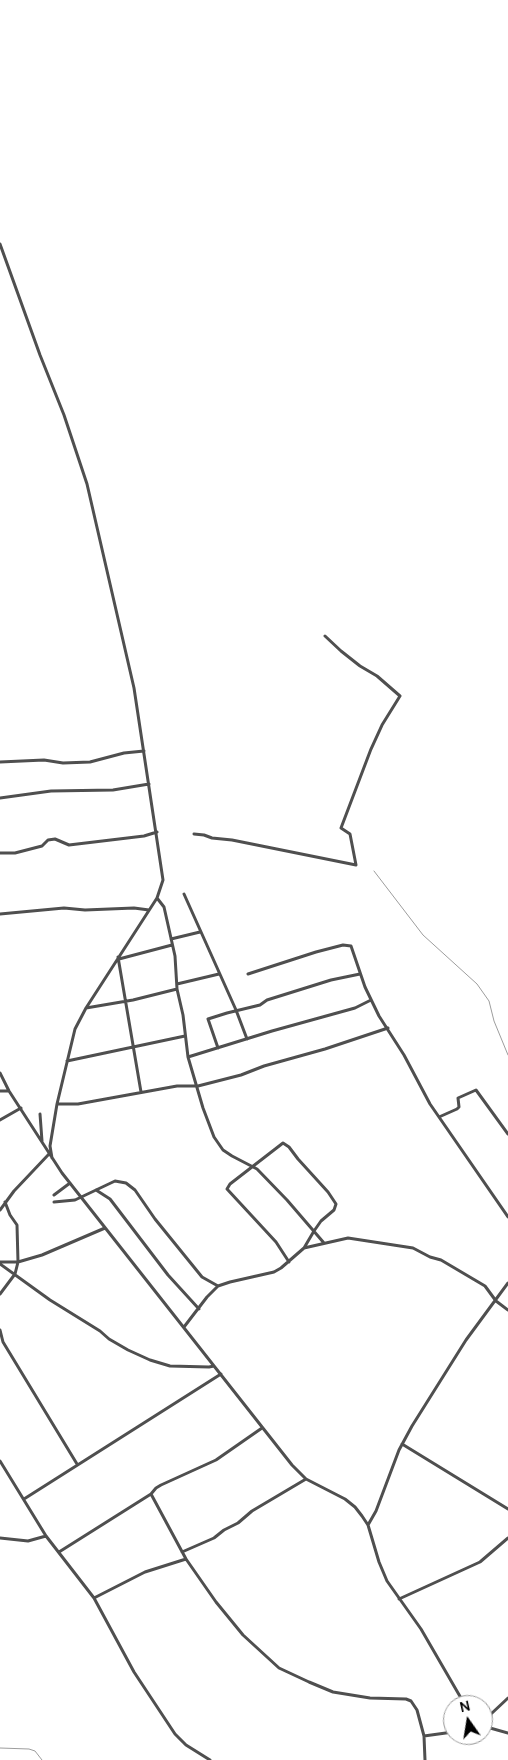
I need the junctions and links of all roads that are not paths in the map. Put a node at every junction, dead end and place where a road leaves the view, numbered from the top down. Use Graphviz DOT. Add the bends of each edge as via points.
graph roads {
  1 [pos="0,244"];
  2 [pos="325,636"];
  3 [pos="144,751"];
  4 [pos="0,762"];
  5 [pos="149,784"];
  6 [pos="0,798"];
  7 [pos="157,832"];
  8 [pos="194,834"];
  9 [pos="0,853"];
  10 [pos="184,894"];
  11 [pos="157,898"];
  12 [pos="149,910"];
  13 [pos="0,914"];
  14 [pos="200,932"];
  15 [pos="171,939"];
  16 [pos="172,945"];
  17 [pos="119,958"];
  18 [pos="219,974"];
  19 [pos="248,974"];
  20 [pos="360,974"];
  21 [pos="177,984"];
  22 [pos="177,989"];
  23 [pos="371,1000"];
  24 [pos="126,1002"];
  25 [pos="86,1008"];
  26 [pos="236,1010"];
  27 [pos="388,1028"];
  28 [pos="185,1036"];
  29 [pos="247,1039"];
  30 [pos="134,1046"];
  31 [pos="218,1048"];
  32 [pos="188,1057"];
  33 [pos="67,1061"];
  34 [pos="0,1073"];
  35 [pos="198,1086"];
  36 [pos="0,1091"];
  37 [pos="9,1091"];
  38 [pos="141,1092"];
  39 [pos="57,1104"];
  40 [pos="21,1108"];
  41 [pos="40,1114"];
  42 [pos="439,1117"];
  43 [pos="0,1120"];
  44 [pos="508,1134"];
  45 [pos="42,1141"];
  46 [pos="51,1156"];
  47 [pos="251,1167"];
  48 [pos="70,1182"];
  49 [pos="96,1190"];
  50 [pos="54,1194"];
  51 [pos="82,1197"];
  52 [pos="5,1202"];
  53 [pos="54,1202"];
  54 [pos="0,1210"];
  55 [pos="508,1217"];
  56 [pos="106,1228"];
  57 [pos="314,1231"];
  58 [pos="324,1243"];
  59 [pos="304,1248"];
  60 [pos="18,1262"];
  61 [pos="290,1262"];
  62 [pos="0,1263"];
  63 [pos="15,1274"];
  64 [pos="508,1282"];
  65 [pos="218,1286"];
  66 [pos="0,1294"];
  67 [pos="496,1301"];
  68 [pos="198,1309"];
  69 [pos="508,1310"];
  70 [pos="184,1327"];
  71 [pos="0,1330"];
  72 [pos="1,1342"];
  73 [pos="214,1366"];
  74 [pos="221,1374"];
  75 [pos="262,1428"];
  76 [pos="402,1444"];
  77 [pos="0,1461"];
  78 [pos="77,1464"];
  79 [pos="306,1479"];
  80 [pos="151,1494"];
  81 [pos="24,1499"];
  82 [pos="508,1509"];
  83 [pos="368,1525"];
  84 [pos="46,1536"];
  85 [pos="0,1538"];
  86 [pos="508,1538"];
  87 [pos="59,1552"];
  88 [pos="182,1552"];
  89 [pos="186,1559"];
  90 [pos="94,1598"];
  91 [pos="399,1599"];
  92 [pos="459,1695"];
  93 [pos="508,1698"];
  94 [pos="493,1712"];
  95 [pos="493,1728"];
  96 [pos="443,1733"];
  97 [pos="508,1733"];
  98 [pos="424,1736"];
  99 [pos="210,1760"];
  100 [pos="425,1760"];
  1 -- 3 [label="street" via="87,484 134,688"];
  2 -- 8 [label="street" via="400,696 371,749 341,828 350,834 356,865"];
  3 -- 4 [label="street" via="90,762"];
  3 -- 5 [label="street"];
  5 -- 6 [label="street" via="113,790 52,791"];
  5 -- 7 [label="street"];
  7 -- 9 [label="street" via="69,845 55,839 42,846"];
  7 -- 11 [label="street" via="163,880"];
  10 -- 14 [label="street"];
  11 -- 12 [label="street"];
  11 -- 15 [label="street" via="164,907"];
  12 -- 13 [label="street" via="64,908"];
  12 -- 17 [label="street"];
  14 -- 15 [label="street"];
  14 -- 18 [label="street"];
  15 -- 16 [label="street"];
  16 -- 17 [label="street"];
  16 -- 21 [label="street"];
  17 -- 24 [label="street"];
  17 -- 25 [label="street"];
  18 -- 21 [label="street"];
  18 -- 26 [label="street"];
  19 -- 20 [label="street" via="348,945 352,947"];
  20 -- 23 [label="street"];
  20 -- 26 [label="street"];
  21 -- 22 [label="street"];
  22 -- 24 [label="street"];
  22 -- 28 [label="street"];
  23 -- 27 [label="street"];
  23 -- 29 [label="street" via="355,1008"];
  24 -- 25 [label="street"];
  24 -- 30 [label="street"];
  25 -- 33 [label="street" via="75,1029"];
  26 -- 29 [label="street"];
  26 -- 31 [label="street" via="208,1020"];
  27 -- 35 [label="street"];
  27 -- 42 [label="street"];
  28 -- 30 [label="street"];
  28 -- 32 [label="street"];
  29 -- 31 [label="street"];
  30 -- 33 [label="street"];
  30 -- 38 [label="street"];
  31 -- 32 [label="street"];
  32 -- 35 [label="street"];
  33 -- 39 [label="street"];
  34 -- 37 [label="street"];
  35 -- 38 [label="street"];
  35 -- 47 [label="street" via="208,1124 218,1144"];
  36 -- 37 [label="street"];
  37 -- 40 [label="street"];
  38 -- 39 [label="street" via="78,1104"];
  39 -- 46 [label="street"];
  40 -- 43 [label="street"];
  40 -- 45 [label="street"];
  41 -- 45 [label="street"];
  42 -- 44 [label="street" via="459,1107 458,1098 476,1090"];
  42 -- 55 [label="street"];
  45 -- 46 [label="street"];
  46 -- 48 [label="street"];
  46 -- 52 [label="street"];
  47 -- 57 [label="street" via="257,1169"];
  47 -- 57 [label="street" via="286,1143 336,1203 334,1210"];
  47 -- 61 [label="street" via="227,1189"];
  48 -- 50 [label="street"];
  48 -- 51 [label="street"];
  49 -- 51 [label="street"];
  49 -- 65 [label="street" via="115,1181 135,1190 202,1277"];
  49 -- 68 [label="street" via="110,1199 168,1276"];
  51 -- 53 [label="street"];
  51 -- 56 [label="street"];
  52 -- 54 [label="street"];
  52 -- 60 [label="street" via="17,1225"];
  56 -- 60 [label="street"];
  56 -- 70 [label="street"];
  57 -- 58 [label="street"];
  57 -- 59 [label="street"];
  58 -- 59 [label="street"];
  58 -- 67 [label="street" via="348,1238 413,1248 485,1286"];
  59 -- 61 [label="street"];
  60 -- 62 [label="street"];
  60 -- 63 [label="street"];
  61 -- 65 [label="street" via="274,1272"];
  62 -- 63 [label="street"];
  63 -- 66 [label="street"];
  63 -- 73 [label="street" via="109,1339 150,1360 170,1366"];
  64 -- 67 [label="street"];
  65 -- 68 [label="street"];
  67 -- 69 [label="street"];
  67 -- 76 [label="street" via="466,1340"];
  68 -- 70 [label="street"];
  70 -- 73 [label="street"];
  71 -- 72 [label="street"];
  72 -- 78 [label="street"];
  73 -- 74 [label="street"];
  74 -- 75 [label="street"];
  74 -- 78 [label="street"];
  75 -- 79 [label="street"];
  75 -- 80 [label="street" via="216,1460 156,1488"];
  76 -- 82 [label="street"];
  76 -- 83 [label="street"];
  77 -- 81 [label="street"];
  78 -- 81 [label="street"];
  79 -- 83 [label="street" via="345,1499"];
  79 -- 88 [label="street" via="214,1538"];
  80 -- 87 [label="street"];
  80 -- 88 [label="street"];
  81 -- 84 [label="street"];
  83 -- 91 [label="street" via="384,1575"];
  84 -- 85 [label="street" via="28,1541"];
  84 -- 87 [label="street"];
  86 -- 91 [label="street" via="480,1562"];
  87 -- 90 [label="street"];
  88 -- 89 [label="street"];
  89 -- 90 [label="street" via="145,1572"];
  89 -- 98 [label="street" via="244,1636 279,1668 333,1692 411,1701"];
  90 -- 99 [label="street" via="134,1672 175,1734"];
  91 -- 92 [label="street" via="421,1629"];
  93 -- 94 [label="street"];
  95 -- 97 [label="street"];
  96 -- 98 [label="street"];
  98 -- 100 [label="street"];
}
